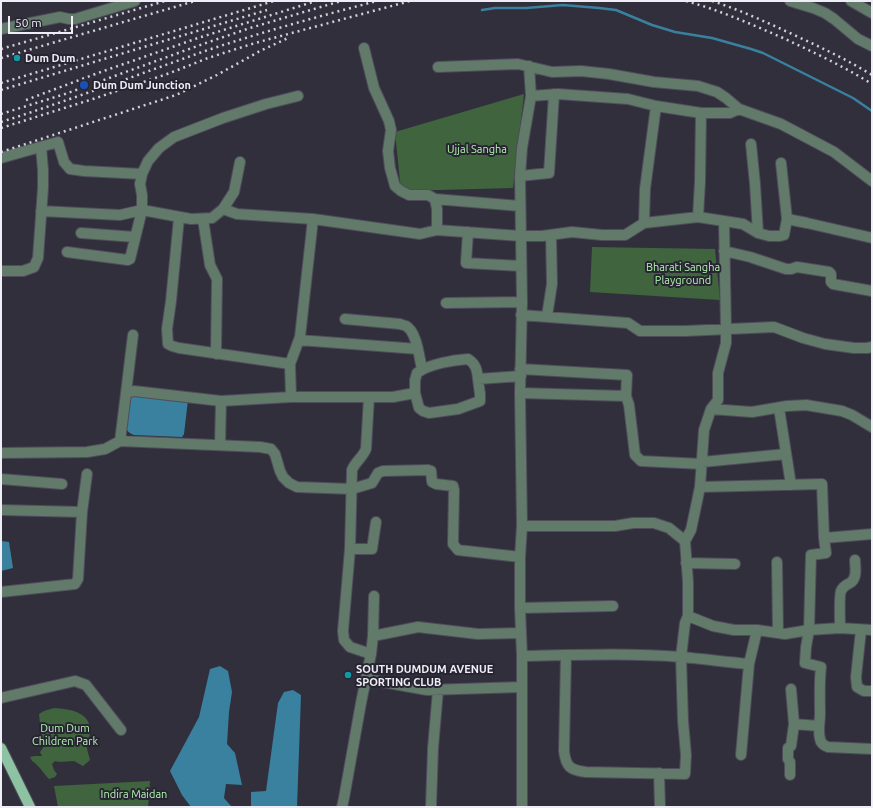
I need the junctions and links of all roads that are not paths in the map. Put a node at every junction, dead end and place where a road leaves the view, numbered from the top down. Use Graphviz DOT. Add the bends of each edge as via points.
graph roads {
  1 [pos="135,1"];
  2 [pos="790,1"];
  3 [pos="851,1"];
  4 [pos="872,13"];
  5 [pos="1,29"];
  6 [pos="872,46"];
  7 [pos="364,48"];
  8 [pos="530,66"];
  9 [pos="438,67"];
  10 [pos="554,94"];
  11 [pos="298,96"];
  12 [pos="532,96"];
  13 [pos="656,106"];
  14 [pos="739,109"];
  15 [pos="701,113"];
  16 [pos="751,144"];
  17 [pos="41,147"];
  18 [pos="1,158"];
  19 [pos="240,162"];
  20 [pos="781,163"];
  21 [pos="142,174"];
  22 [pos="520,176"];
  23 [pos="872,181"];
  24 [pos="435,199"];
  25 [pos="520,206"];
  26 [pos="223,208"];
  27 [pos="142,210"];
  28 [pos="41,212"];
  29 [pos="698,217"];
  30 [pos="179,218"];
  31 [pos="203,219"];
  32 [pos="313,219"];
  33 [pos="787,219"];
  34 [pos="724,220"];
  35 [pos="644,223"];
  36 [pos="437,230"];
  37 [pos="468,232"];
  38 [pos="81,233"];
  39 [pos="758,233"];
  40 [pos="551,235"];
  41 [pos="521,236"];
  42 [pos="135,237"];
  43 [pos="872,238"];
  44 [pos="724,251"];
  45 [pos="67,252"];
  46 [pos="521,266"];
  47 [pos="1,271"];
  48 [pos="872,290"];
  49 [pos="522,302"];
  50 [pos="446,303"];
  51 [pos="521,315"];
  52 [pos="547,316"];
  53 [pos="345,319"];
  54 [pos="726,329"];
  55 [pos="133,335"];
  56 [pos="299,340"];
  57 [pos="872,347"];
  58 [pos="418,349"];
  59 [pos="216,354"];
  60 [pos="290,364"];
  61 [pos="422,369"];
  62 [pos="520,372"];
  63 [pos="478,379"];
  64 [pos="520,392"];
  65 [pos="126,393"];
  66 [pos="415,393"];
  67 [pos="626,396"];
  68 [pos="291,397"];
  69 [pos="369,397"];
  70 [pos="221,401"];
  71 [pos="780,408"];
  72 [pos="711,409"];
  73 [pos="872,427"];
  74 [pos="120,441"];
  75 [pos="220,445"];
  76 [pos="1,453"];
  77 [pos="786,454"];
  78 [pos="702,463"];
  79 [pos="87,474"];
  80 [pos="1,479"];
  81 [pos="62,484"];
  82 [pos="791,485"];
  83 [pos="700,488"];
  84 [pos="352,490"];
  85 [pos="1,510"];
  86 [pos="82,512"];
  87 [pos="376,522"];
  88 [pos="522,526"];
  89 [pos="872,534"];
  90 [pos="824,538"];
  91 [pos="685,541"];
  92 [pos="350,549"];
  93 [pos="520,556"];
  94 [pos="855,560"];
  95 [pos="778,562"];
  96 [pos="686,563"];
  97 [pos="735,564"];
  98 [pos="1,592"];
  99 [pos="374,596"];
  100 [pos="613,606"];
  101 [pos="520,608"];
  102 [pos="688,616"];
  103 [pos="840,628"];
  104 [pos="757,630"];
  105 [pos="809,630"];
  106 [pos="861,630"];
  107 [pos="872,630"];
  108 [pos="521,633"];
  109 [pos="778,633"];
  110 [pos="373,636"];
  111 [pos="371,654"];
  112 [pos="566,655"];
  113 [pos="522,656"];
  114 [pos="681,657"];
  115 [pos="748,664"];
  116 [pos="366,679"];
  117 [pos="522,687"];
  118 [pos="791,689"];
  119 [pos="438,690"];
  120 [pos="872,691"];
  121 [pos="1,698"];
  122 [pos="794,724"];
  123 [pos="819,726"];
  124 [pos="121,730"];
  125 [pos="1,748"];
  126 [pos="872,749"];
  127 [pos="741,755"];
  128 [pos="4,760"];
  129 [pos="659,773"];
  130 [pos="790,775"];
  131 [pos="30,807"];
  132 [pos="342,807"];
  133 [pos="431,807"];
  134 [pos="522,807"];
  135 [pos="660,807"];
  1 -- 5 [label="street" via="75,19 60,17"];
  2 -- 6 [label="street" via="825,13 858,39"];
  3 -- 4 [label="street"];
  7 -- 24 [label="street" via="374,88 389,121 391,130 388,151 395,186 409,195 428,195"];
  8 -- 9 [label="street" via="518,64"];
  8 -- 12 [label="street"];
  8 -- 14 [label="street" via="552,72 581,71 698,86 717,92"];
  10 -- 12 [label="street"];
  10 -- 13 [label="street" via="628,99"];
  10 -- 22 [label="street" via="549,173"];
  11 -- 21 [label="street" via="223,118 174,137 158,148"];
  12 -- 22 [label="street" via="522,148"];
  13 -- 15 [label="street"];
  13 -- 35 [label="street" via="645,189"];
  14 -- 15 [label="street" via="730,113"];
  14 -- 23 [label="street" via="781,124 834,152"];
  15 -- 29 [label="street"];
  16 -- 39 [label="street"];
  17 -- 18 [label="street"];
  17 -- 21 [label="street" via="58,142 64,162 70,169"];
  17 -- 28 [label="street"];
  19 -- 26 [label="street" via="234,192"];
  20 -- 33 [label="street"];
  21 -- 27 [label="street"];
  22 -- 25 [label="street"];
  24 -- 25 [label="street"];
  24 -- 36 [label="street"];
  25 -- 41 [label="street"];
  26 -- 31 [label="street" via="212,218"];
  26 -- 32 [label="street" via="237,214"];
  27 -- 28 [label="street" via="120,215"];
  27 -- 30 [label="street"];
  27 -- 42 [label="street"];
  28 -- 47 [label="street" via="38,258 34,267 23,271"];
  29 -- 34 [label="street"];
  29 -- 35 [label="street"];
  30 -- 31 [label="street"];
  30 -- 59 [label="street" via="167,329 168,344"];
  31 -- 59 [label="street" via="210,265 217,279"];
  32 -- 36 [label="street" via="420,234"];
  32 -- 56 [label="street"];
  33 -- 39 [label="street" via="784,235 769,236"];
  33 -- 43 [label="street"];
  34 -- 39 [label="street" via="743,224"];
  34 -- 44 [label="street"];
  35 -- 40 [label="street" via="625,235 572,232"];
  36 -- 37 [label="street"];
  37 -- 41 [label="street"];
  37 -- 46 [label="street" via="466,263"];
  38 -- 42 [label="street"];
  40 -- 41 [label="street"];
  40 -- 52 [label="street" via="552,284"];
  41 -- 46 [label="street"];
  42 -- 45 [label="street" via="128,260"];
  44 -- 48 [label="street" via="786,269 797,267 829,272 833,284"];
  44 -- 54 [label="street"];
  46 -- 49 [label="street"];
  49 -- 50 [label="street"];
  49 -- 51 [label="street"];
  51 -- 52 [label="street"];
  51 -- 62 [label="street"];
  52 -- 54 [label="street" via="628,323 640,331"];
  53 -- 58 [label="street" via="407,326 415,338"];
  54 -- 57 [label="street" via="774,327 825,344 854,348"];
  54 -- 72 [label="street" via="726,343 718,373 718,400"];
  55 -- 65 [label="street"];
  56 -- 58 [label="street"];
  56 -- 60 [label="street"];
  58 -- 61 [label="street"];
  59 -- 60 [label="street"];
  60 -- 68 [label="street"];
  61 -- 63 [label="street" via="468,358 477,368"];
  61 -- 66 [label="street" via="417,373"];
  62 -- 63 [label="street"];
  62 -- 64 [label="street"];
  62 -- 67 [label="street" via="627,375"];
  63 -- 66 [label="street" via="480,401 458,409 425,412 419,408"];
  64 -- 67 [label="street"];
  64 -- 88 [label="street"];
  65 -- 70 [label="street" via="134,391"];
  65 -- 74 [label="street"];
  66 -- 69 [label="street" via="393,397"];
  67 -- 78 [label="street" via="635,455 641,461"];
  68 -- 69 [label="street"];
  68 -- 70 [label="street"];
  69 -- 84 [label="street" via="366,449 352,470"];
  70 -- 75 [label="street"];
  71 -- 72 [label="street" via="752,412"];
  71 -- 73 [label="street" via="806,405 842,411"];
  71 -- 77 [label="street"];
  72 -- 78 [label="street" via="704,430"];
  74 -- 75 [label="street"];
  74 -- 76 [label="street" via="105,449 87,452"];
  75 -- 84 [label="street" via="271,449 283,477 298,487"];
  77 -- 78 [label="street"];
  77 -- 82 [label="street"];
  78 -- 83 [label="street"];
  79 -- 86 [label="street"];
  80 -- 81 [label="street"];
  82 -- 83 [label="street"];
  82 -- 90 [label="street" via="822,484"];
  83 -- 91 [label="street" via="691,530"];
  84 -- 92 [label="street"];
  84 -- 93 [label="street" via="372,483 378,473 383,471 431,471 432,482 452,486 454,490 453,544 458,550"];
  85 -- 86 [label="street"];
  86 -- 98 [label="street" via="78,579 75,584"];
  87 -- 92 [label="street" via="372,549"];
  88 -- 91 [label="street" via="615,526 654,523 669,528"];
  88 -- 93 [label="street"];
  89 -- 90 [label="street"];
  90 -- 105 [label="street" via="826,553 811,555"];
  91 -- 96 [label="street"];
  92 -- 111 [label="street" via="344,640 350,647"];
  93 -- 101 [label="street"];
  94 -- 103 [label="street" via="854,579 840,592"];
  95 -- 109 [label="street"];
  96 -- 97 [label="street"];
  96 -- 102 [label="street"];
  99 -- 110 [label="street"];
  100 -- 101 [label="street"];
  101 -- 108 [label="street"];
  102 -- 104 [label="street" via="713,626 734,630"];
  102 -- 114 [label="street"];
  103 -- 105 [label="street"];
  103 -- 106 [label="street"];
  104 -- 109 [label="street"];
  104 -- 115 [label="street"];
  105 -- 109 [label="street"];
  105 -- 123 [label="street" via="806,663 821,667"];
  106 -- 107 [label="street"];
  106 -- 120 [label="street" via="857,687 864,691"];
  108 -- 110 [label="street" via="478,634 418,627"];
  108 -- 113 [label="street"];
  110 -- 111 [label="street"];
  111 -- 116 [label="street"];
  112 -- 113 [label="street"];
  112 -- 114 [label="street"];
  112 -- 129 [label="street" via="564,751 568,766 576,771 586,772"];
  113 -- 117 [label="street"];
  114 -- 115 [label="street"];
  114 -- 129 [label="street" via="685,774"];
  115 -- 127 [label="street"];
  116 -- 119 [label="street"];
  116 -- 132 [label="street"];
  117 -- 119 [label="street"];
  117 -- 134 [label="street"];
  118 -- 122 [label="street"];
  119 -- 133 [label="street"];
  121 -- 124 [label="street" via="75,681 86,685"];
  122 -- 123 [label="street"];
  122 -- 130 [label="street" via="791,746 788,748"];
  123 -- 126 [label="street" via="823,745"];
  125 -- 128 [label="main road"];
  128 -- 131 [label="main road"];
  129 -- 135 [label="street"];
}
